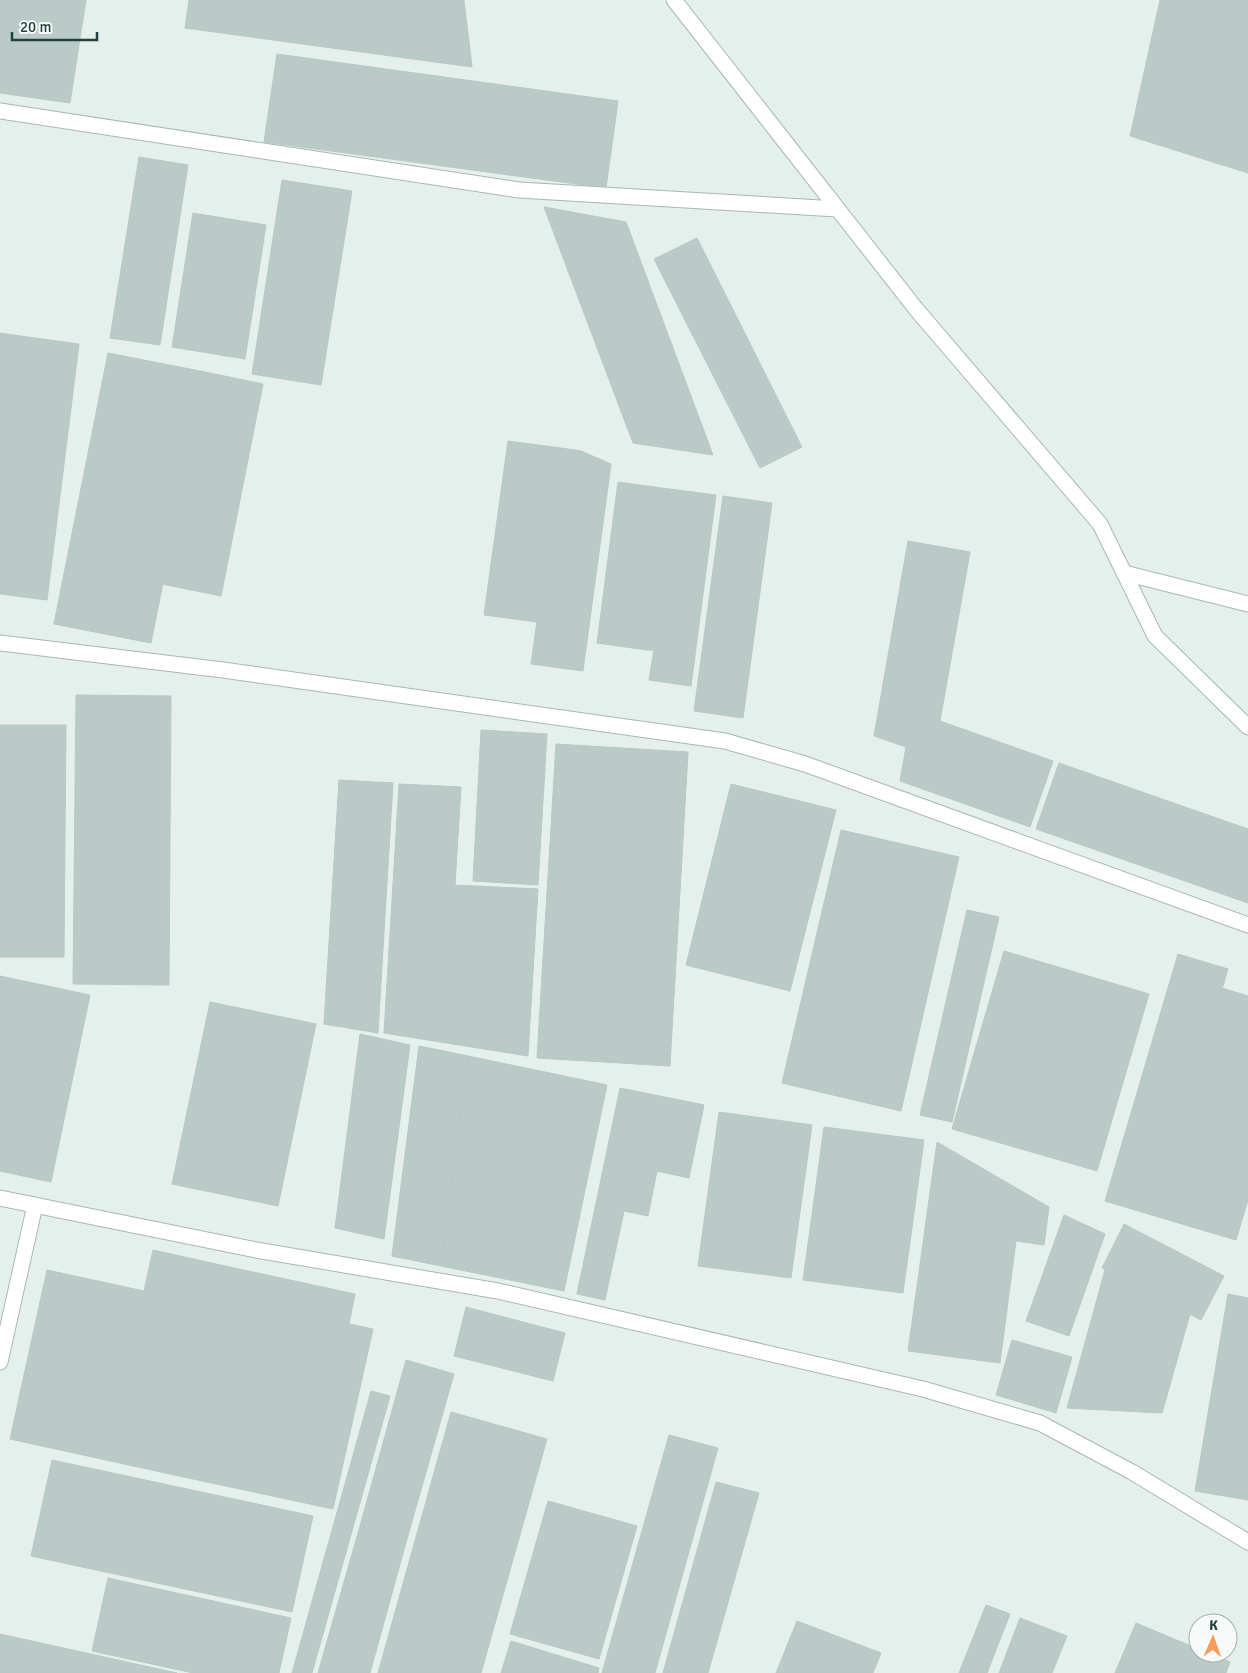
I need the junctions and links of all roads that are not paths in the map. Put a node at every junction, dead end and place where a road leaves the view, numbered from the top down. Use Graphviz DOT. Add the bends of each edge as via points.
graph roads {
  1 [pos="674,0"];
  2 [pos="0,111"];
  3 [pos="837,209"];
  4 [pos="1124,574"];
  5 [pos="1248,604"];
  6 [pos="0,643"];
  7 [pos="1248,727"];
  8 [pos="1248,925"];
  9 [pos="0,1198"];
  10 [pos="35,1205"];
  11 [pos="0,1362"];
  12 [pos="1248,1542"];
  1 -- 3 [label="street"];
  2 -- 3 [label="street" via="519,190"];
  3 -- 4 [label="street" via="916,309 1100,524"];
  4 -- 5 [label="street"];
  4 -- 7 [label="street" via="1155,636"];
  6 -- 8 [label="street" via="224,670 724,741 805,764"];
  9 -- 10 [label="street"];
  10 -- 11 [label="street"];
  10 -- 12 [label="street" via="256,1250 498,1291 923,1389 1040,1423 1132,1472"];
}
